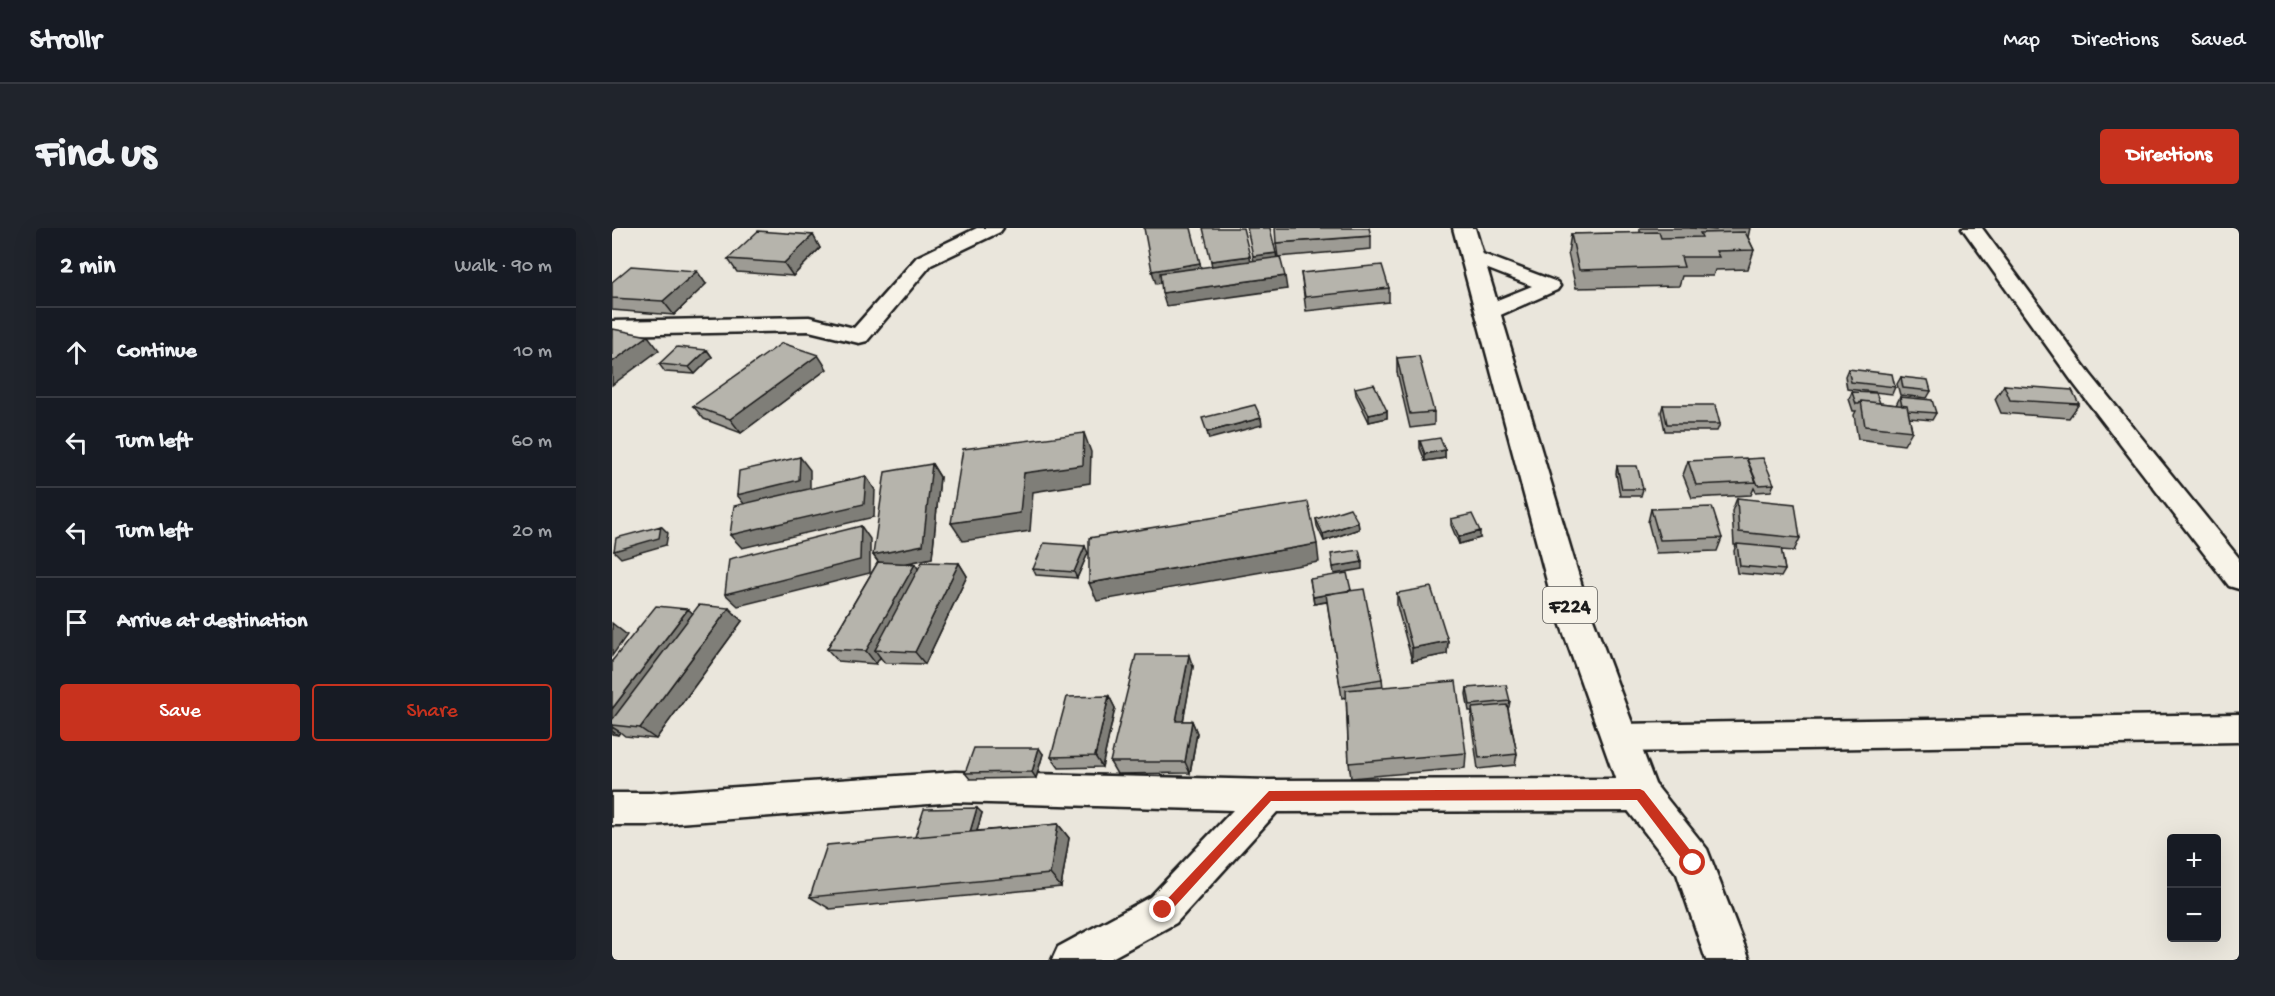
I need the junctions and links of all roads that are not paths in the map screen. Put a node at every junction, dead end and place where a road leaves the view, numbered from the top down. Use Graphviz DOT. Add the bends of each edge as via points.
graph roads {
  1 [pos="993,228"];
  2 [pos="1972,228"];
  3 [pos="1468,242"];
  4 [pos="1488,312"];
  5 [pos="612,328"];
  6 [pos="2239,578"];
  7 [pos="2239,728"];
  8 [pos="1619,738"];
  9 [pos="1640,795"];
  10 [pos="1269,796"];
  11 [pos="612,809"];
  12 [pos="1071,960"];
  13 [pos="1728,960"];
  1 -- 5 [label="street" via="924,261 859,336 809,324"];
  2 -- 6 [label="street" via="2082,379"];
  3 -- 4 [label="main road, F224"];
  3 -- 4 [label="street" via="1550,286"];
  4 -- 8 [label="main road, F224" via="1569,600"];
  7 -- 8 [label="street"];
  8 -- 9 [label="main road, F224"];
  9 -- 10 [label="street"];
  9 -- 13 [label="main road, F224" via="1693,863"];
  10 -- 11 [label="street" via="955,788"];
  10 -- 12 [label="street" via="1163,910"];
}
